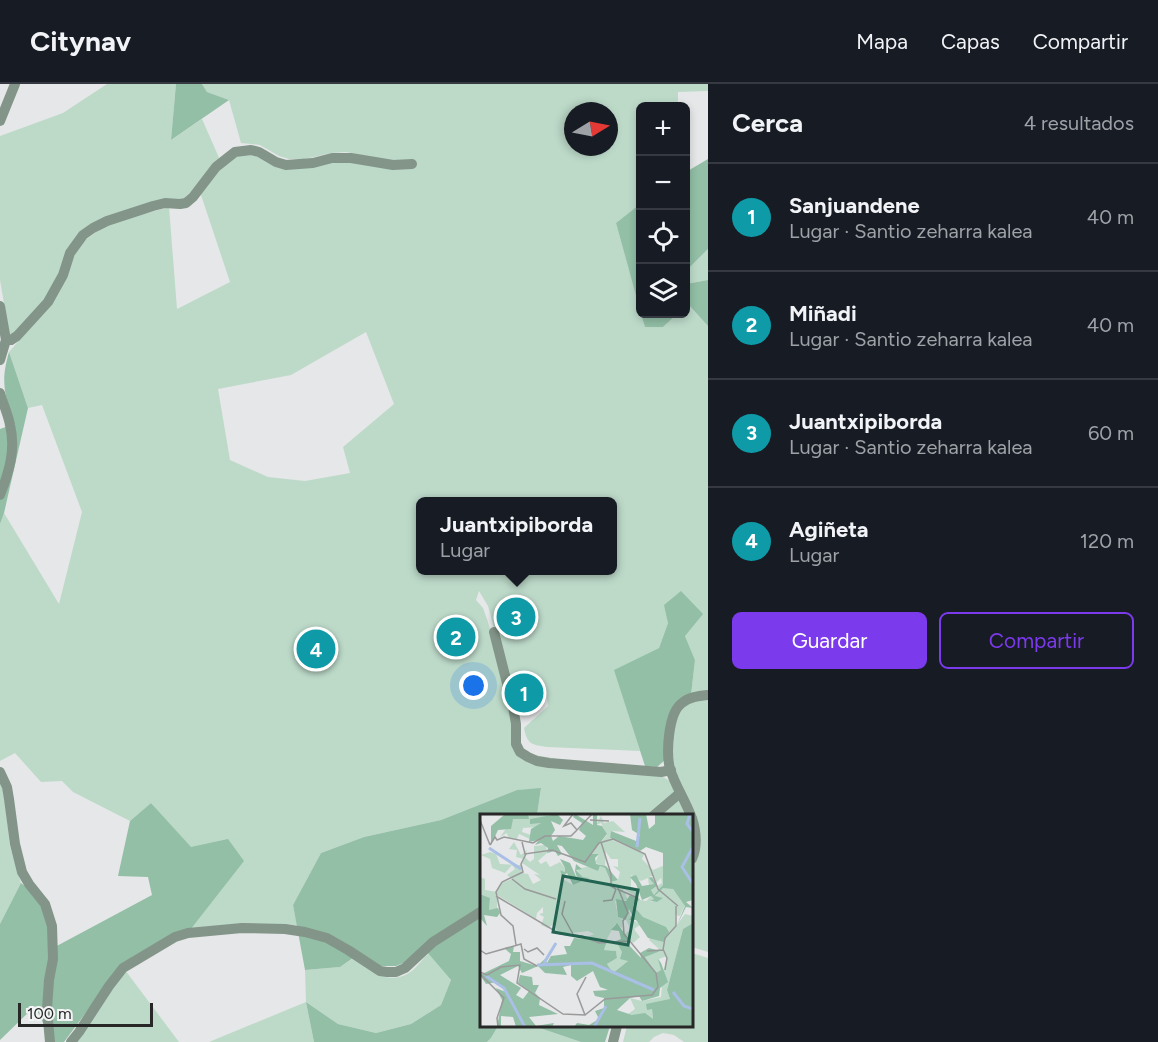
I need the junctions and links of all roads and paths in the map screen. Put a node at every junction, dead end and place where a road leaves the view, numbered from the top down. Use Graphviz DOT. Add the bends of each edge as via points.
graph roads {
  1 [pos="15,84"];
  2 [pos="0,121"];
  3 [pos="412,164"];
  4 [pos="0,306"];
  5 [pos="6,340"];
  6 [pos="0,360"];
  7 [pos="0,393"];
  8 [pos="0,495"];
  9 [pos="494,632"];
  10 [pos="708,694"];
  11 [pos="670,770"];
  12 [pos="0,772"];
  13 [pos="680,793"];
  14 [pos="655,814"];
  15 [pos="690,814"];
  16 [pos="693,825"];
  17 [pos="693,856"];
  18 [pos="480,912"];
  19 [pos="617,1027"];
  20 [pos="50,1042"];
  21 [pos="71,1042"];
  22 [pos="613,1042"];
  1 -- 2 [label="street"];
  3 -- 5 [label="street" via="332,158 286,165 259,152 235,152 216,167 186,202 153,206 107,221 83,235 69,253 63,275 48,302 17,336"];
  4 -- 5 [label="street"];
  5 -- 6 [label="street"];
  7 -- 8 [label="street" via="12,440 10,471"];
  9 -- 11 [label="street" via="520,752 549,763"];
  10 -- 11 [label="street" via="688,699 675,711 669,743"];
  11 -- 13 [label="street"];
  12 -- 20 [label="street" via="8,793 22,872 45,904 52,926 47,1009"];
  13 -- 14 [label="street"];
  13 -- 15 [label="street"];
  16 -- 17 [label="street"];
  18 -- 21 [label="street" via="433,942 396,972 380,970 327,938 305,932 242,928 175,937 123,968"];
  19 -- 22 [label="street"];
}
